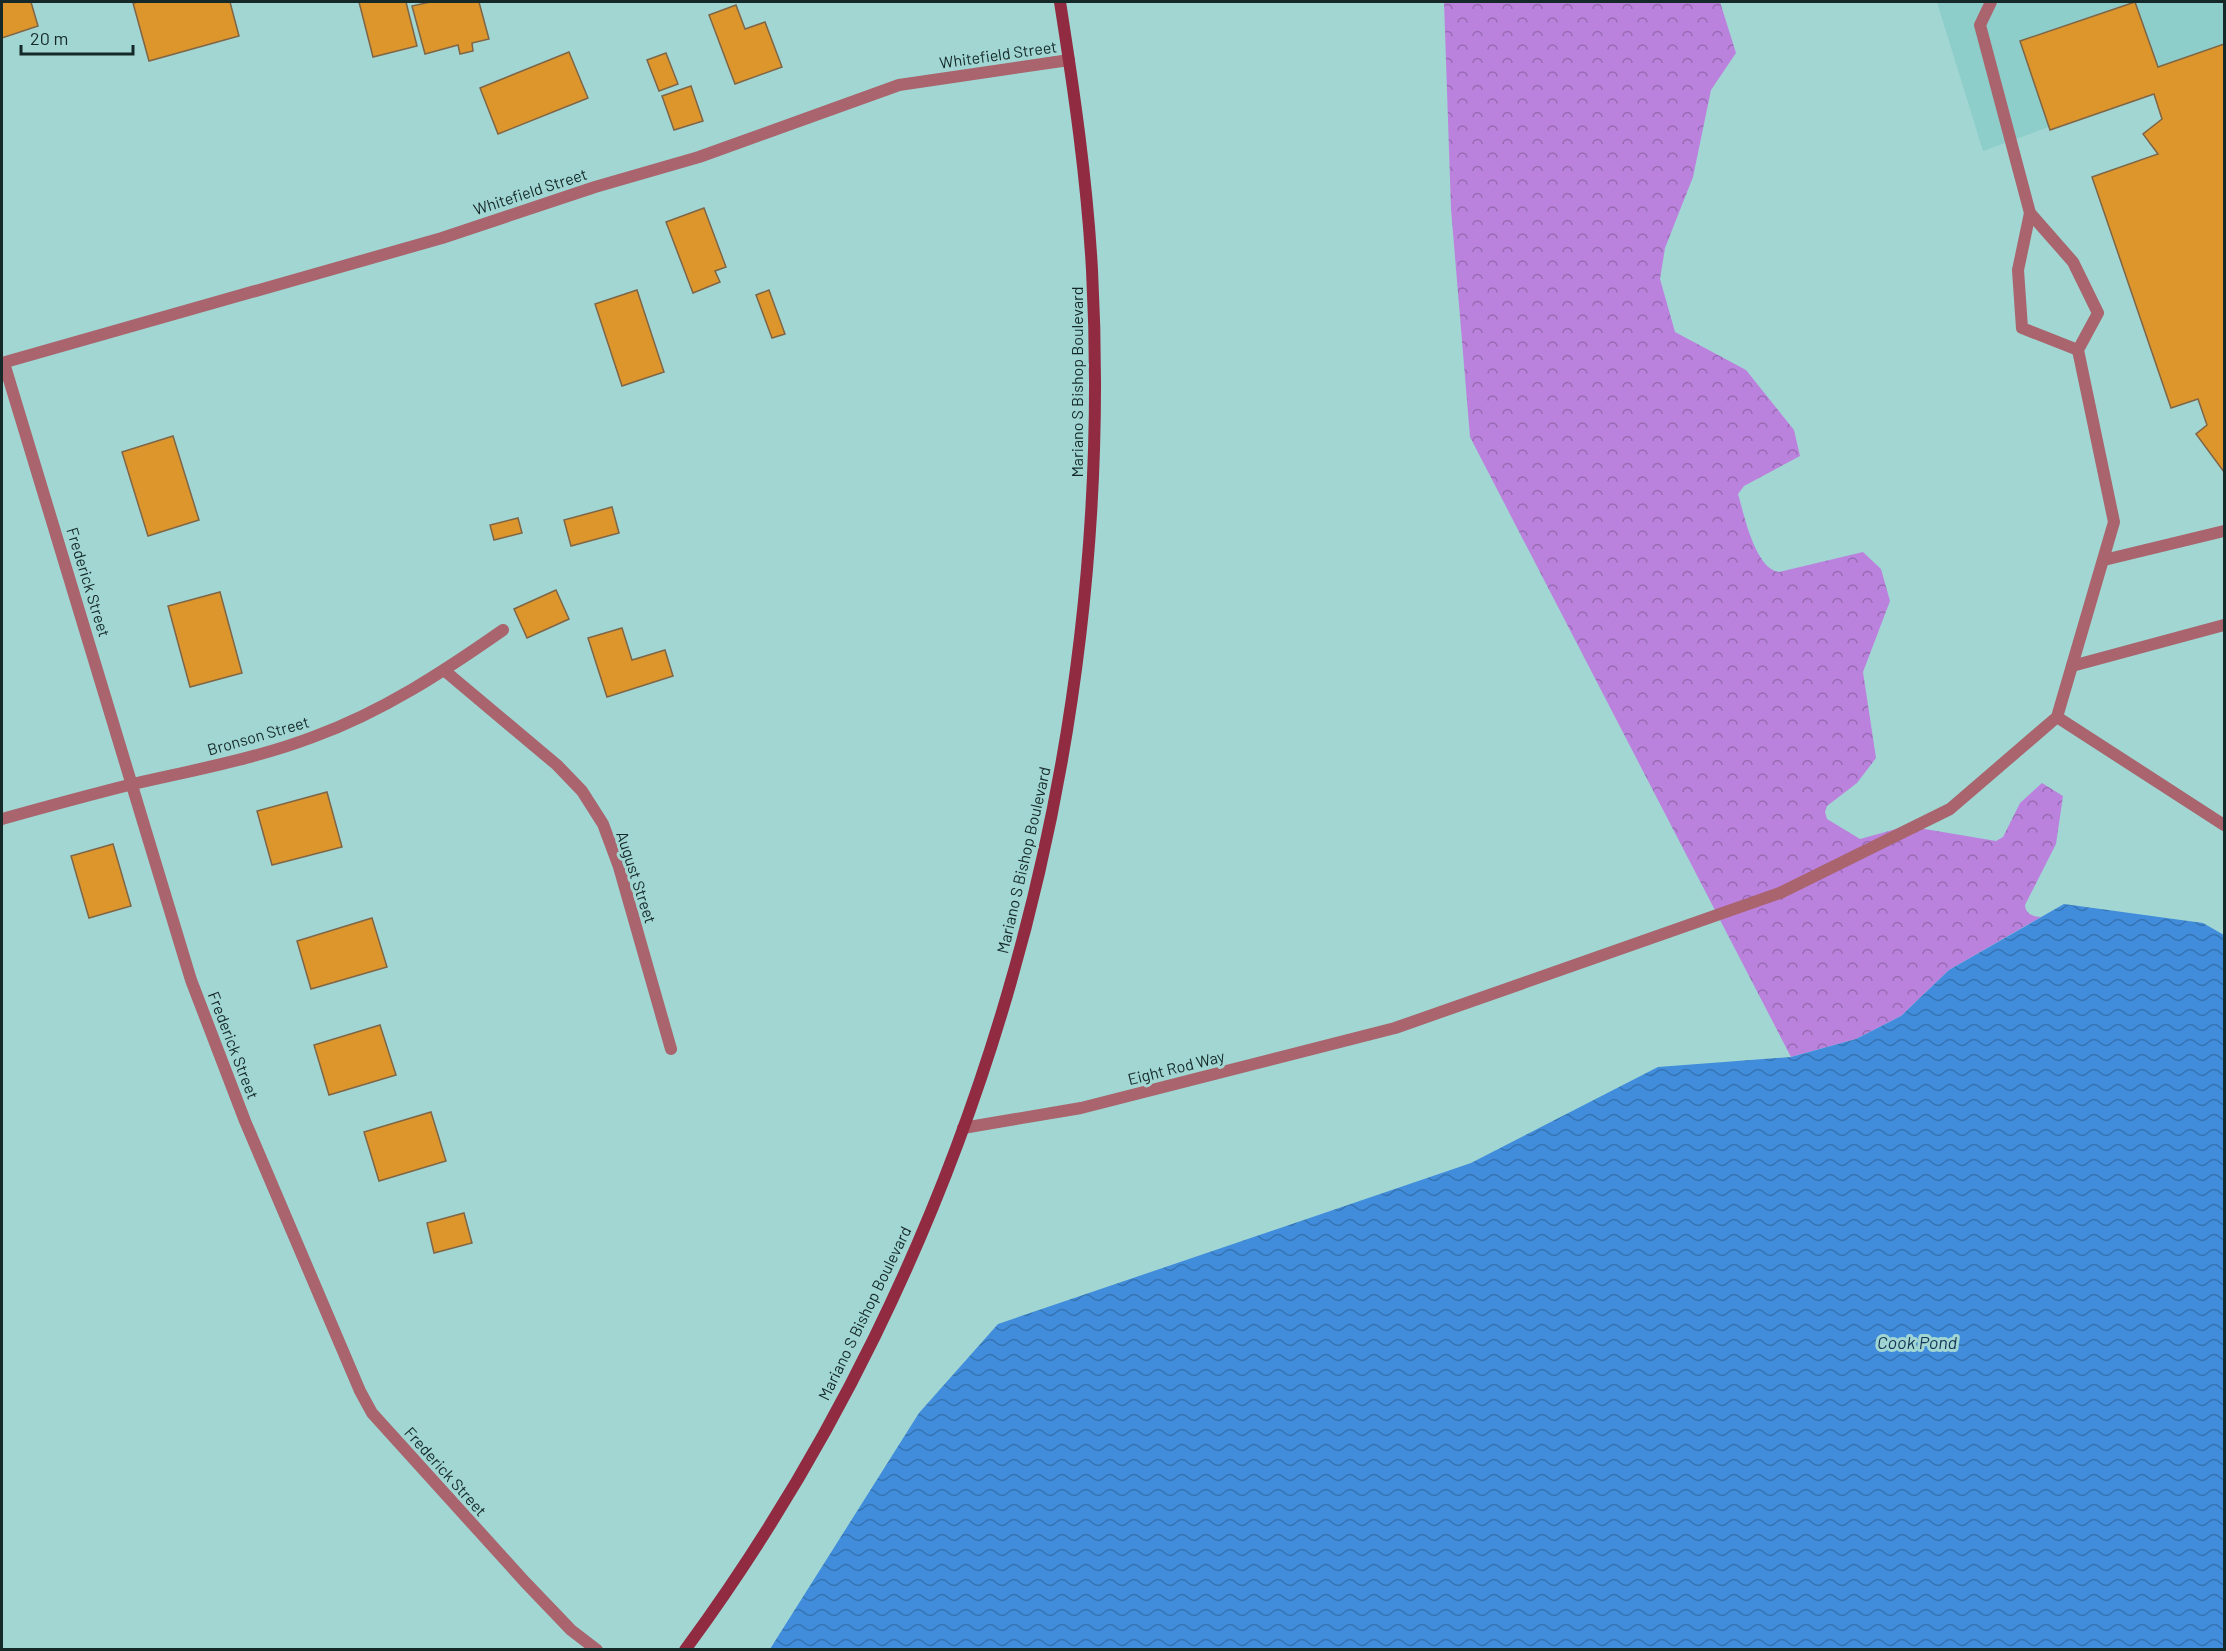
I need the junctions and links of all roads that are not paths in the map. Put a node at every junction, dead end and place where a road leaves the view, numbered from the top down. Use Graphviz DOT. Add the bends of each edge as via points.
graph roads {
  1 [pos="1060,2"];
  2 [pos="1991,2"];
  3 [pos="1069,60"];
  4 [pos="2030,213"];
  5 [pos="2079,350"];
  6 [pos="3,363"];
  7 [pos="2224,531"];
  8 [pos="2103,560"];
  9 [pos="2224,625"];
  10 [pos="502,630"];
  11 [pos="2072,666"];
  12 [pos="445,671"];
  13 [pos="2057,717"];
  14 [pos="132,785"];
  15 [pos="2,819"];
  16 [pos="2224,825"];
  17 [pos="671,1049"];
  18 [pos="963,1128"];
  19 [pos="597,1650"];
  20 [pos="685,1650"];
  1 -- 3 [label="main road, Mariano S Bishop Boulevard"];
  2 -- 4 [label="street" via="1980,25"];
  3 -- 6 [label="street, Whitefield Street" via="899,85 699,156 442,238"];
  3 -- 18 [label="main road, Mariano S Bishop Boulevard" via="1088,203 1093,296 1095,412 1088,566 1049,834 1013,978"];
  4 -- 5 [label="street" via="2073,262 2098,313"];
  4 -- 5 [label="street" via="2018,270 2022,328"];
  5 -- 8 [label="street" via="2114,522"];
  6 -- 14 [label="street, Frederick Street"];
  7 -- 8 [label="street"];
  8 -- 11 [label="street"];
  9 -- 11 [label="street"];
  10 -- 12 [label="street, Bronson Street"];
  11 -- 13 [label="street"];
  12 -- 14 [label="street, Bronson Street" via="378,708 315,736 259,756"];
  12 -- 17 [label="street, August Street" via="557,765 582,791 603,824"];
  13 -- 16 [label="street"];
  13 -- 18 [label="street, Eight Rod Way" via="1950,808 1780,893 1395,1028 1081,1108"];
  14 -- 15 [label="street, Bronson Street"];
  14 -- 19 [label="street, Frederick Street" via="191,980 245,1121 360,1391 372,1413 525,1582 571,1630"];
  18 -- 20 [label="main road, Mariano S Bishop Boulevard" via="876,1334 835,1412 791,1491"];
}
